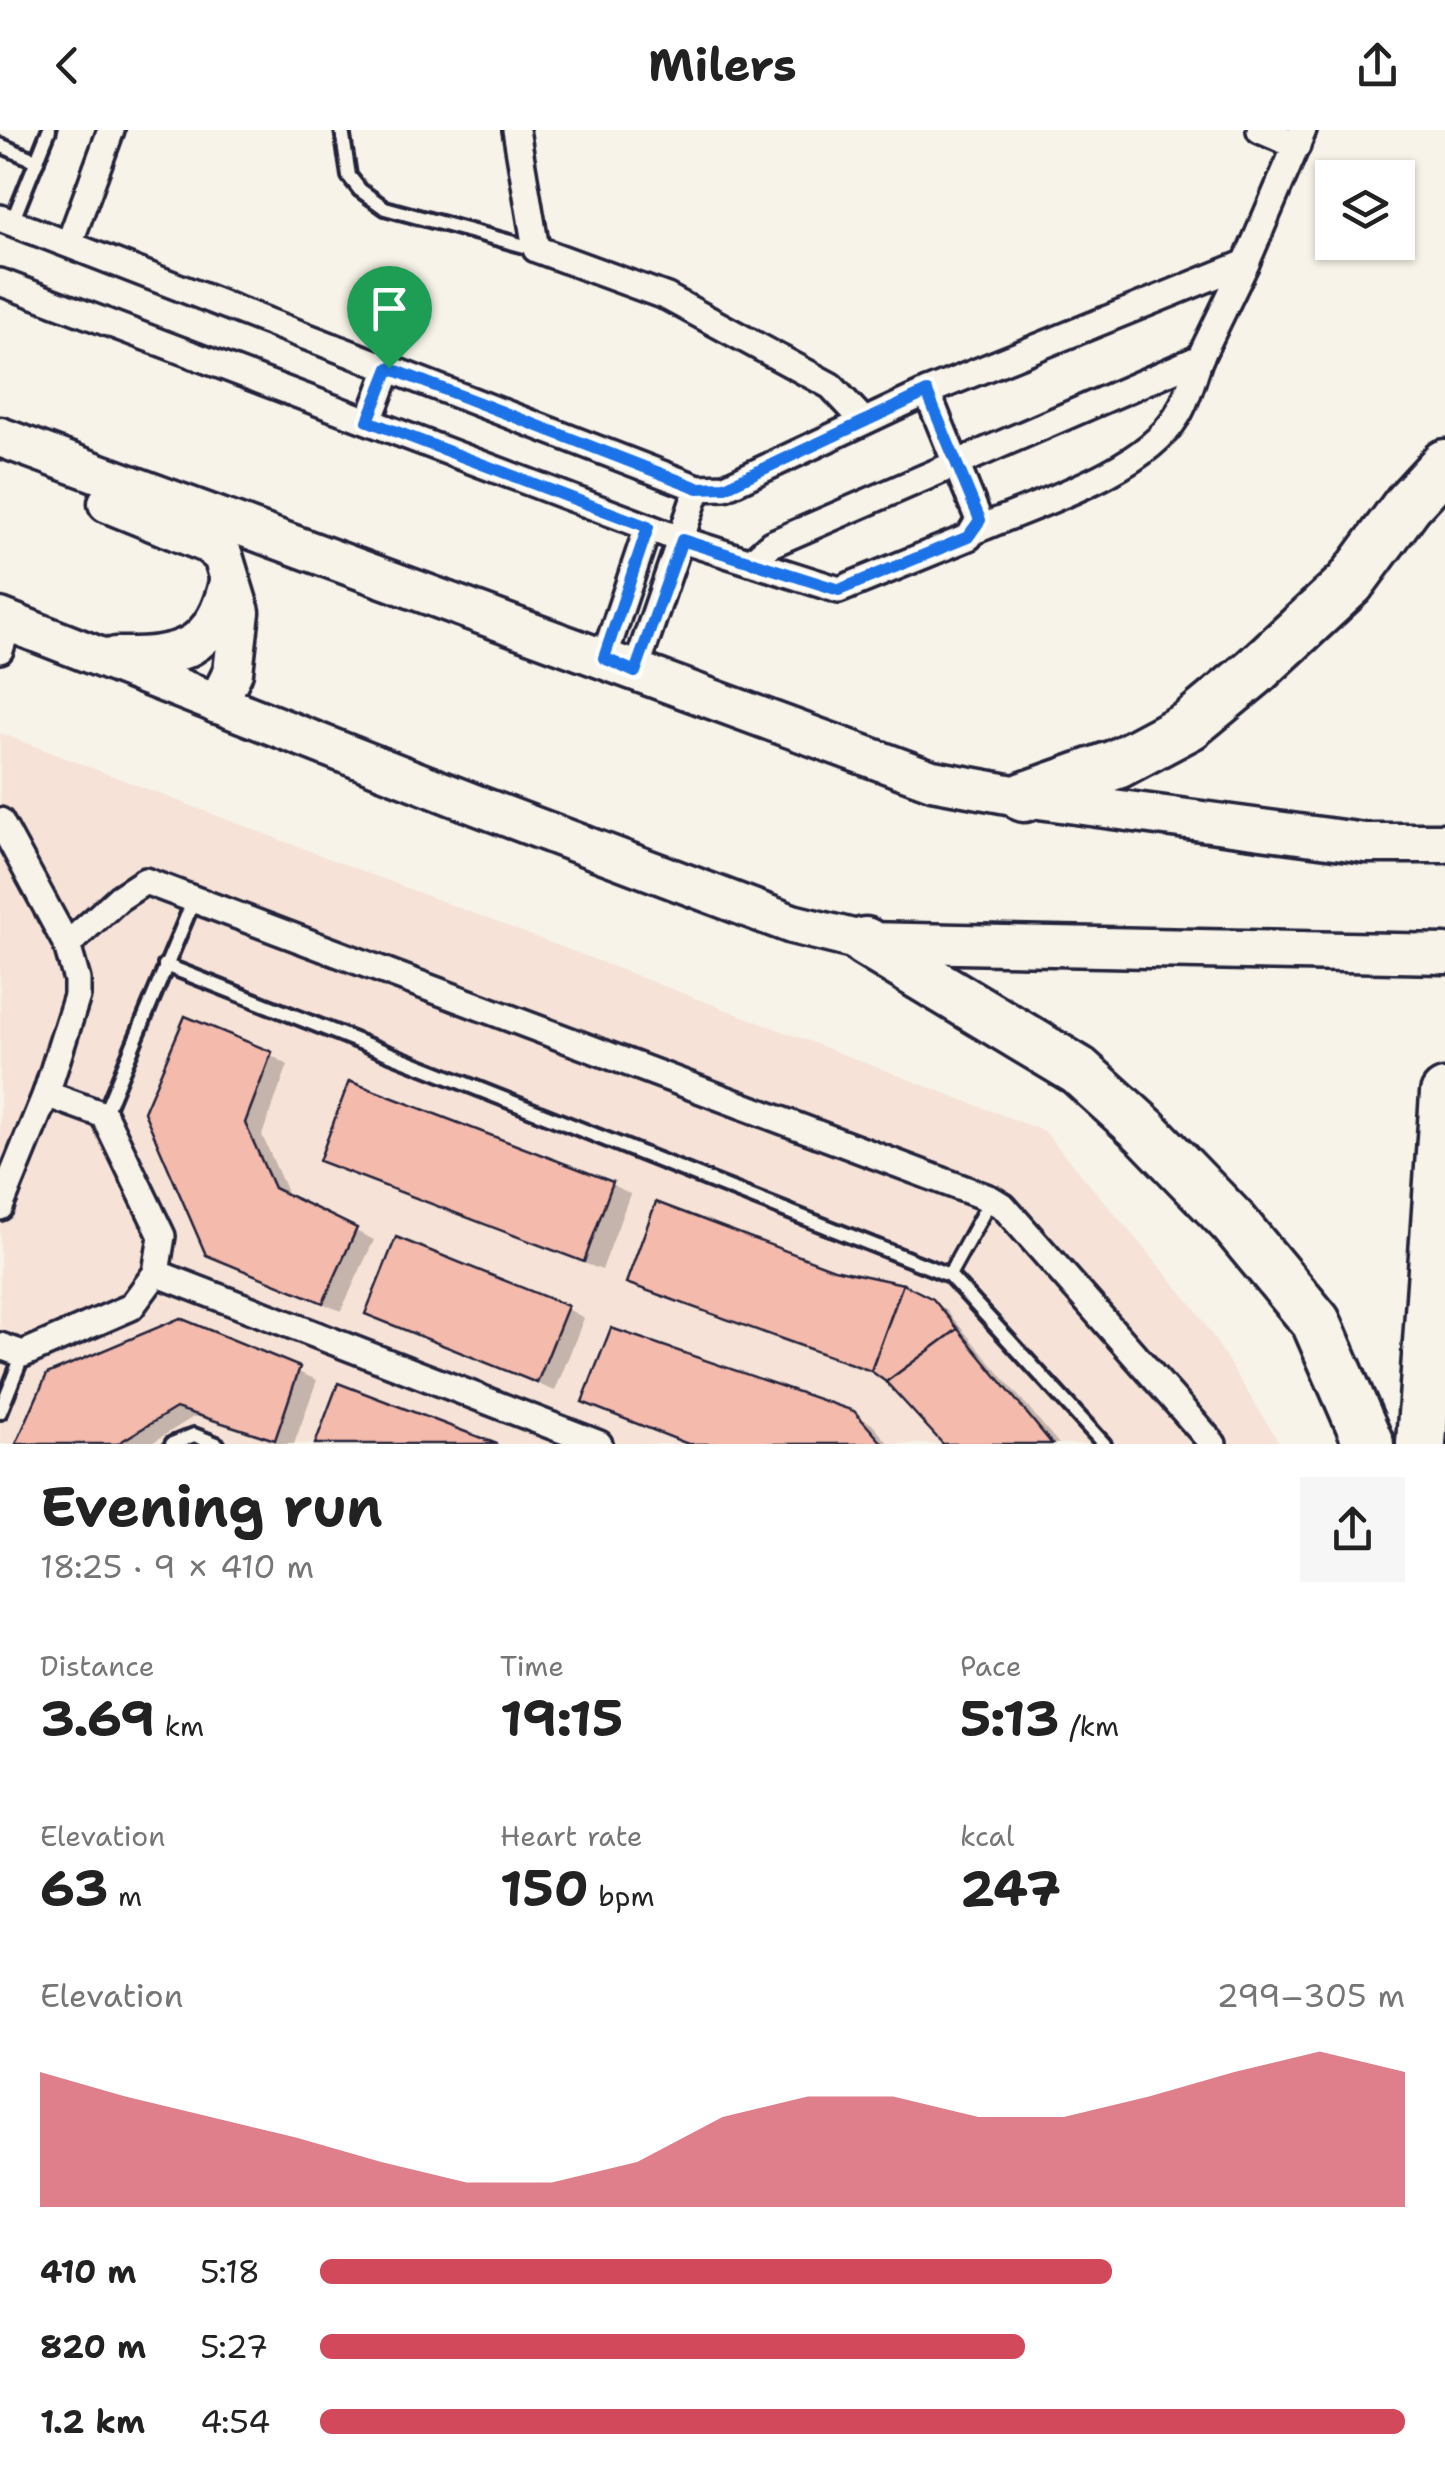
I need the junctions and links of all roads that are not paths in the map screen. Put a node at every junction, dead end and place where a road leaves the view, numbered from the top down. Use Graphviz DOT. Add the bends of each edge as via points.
graph roads {
  1 [pos="49,130"];
  2 [pos="112,130"];
  3 [pos="342,130"];
  4 [pos="516,130"];
  5 [pos="1260,130"];
  6 [pos="1300,138"];
  7 [pos="0,145"];
  8 [pos="37,161"];
  9 [pos="6,220"];
  10 [pos="69,244"];
  11 [pos="536,248"];
  12 [pos="1246,263"];
  13 [pos="0,282"];
  14 [pos="1200,358"];
  15 [pos="389,368"];
  16 [pos="927,392"];
  17 [pos="863,420"];
  18 [pos="368,421"];
  19 [pos="0,438"];
  20 [pos="0,460"];
  21 [pos="958,462"];
  22 [pos="1445,464"];
  23 [pos="698,488"];
  24 [pos="648,527"];
  25 [pos="976,530"];
  26 [pos="682,540"];
  27 [pos="751,562"];
  28 [pos="230,580"];
  29 [pos="3,630"];
  30 [pos="98,656"];
  31 [pos="620,665"];
  32 [pos="217,704"];
  33 [pos="1024,797"];
  34 [pos="0,821"];
  35 [pos="1445,842"];
  36 [pos="195,897"];
  37 [pos="865,942"];
  38 [pos="66,944"];
  39 [pos="1445,954"];
  40 [pos="165,965"];
  41 [pos="46,1094"];
  42 [pos="1445,1094"];
  43 [pos="104,1115"];
  44 [pos="990,1199"];
  45 [pos="0,1207"];
  46 [pos="156,1273"];
  47 [pos="949,1275"];
  48 [pos="11,1350"];
  49 [pos="0,1412"];
  50 [pos="172,1444"];
  51 [pos="217,1444"];
  52 [pos="599,1444"];
  53 [pos="1104,1444"];
  54 [pos="1214,1444"];
  55 [pos="1369,1444"];
  56 [pos="1420,1444"];
  1 -- 8 [label="lane"];
  2 -- 10 [label="street"];
  3 -- 11 [label="lane" via="350,176 385,208"];
  4 -- 11 [label="street"];
  5 -- 6 [label="street"];
  6 -- 12 [label="street"];
  7 -- 8 [label="lane"];
  8 -- 9 [label="lane"];
  9 -- 10 [label="street"];
  10 -- 15 [label="street"];
  11 -- 17 [label="street" via="667,296 831,386"];
  12 -- 14 [label="street"];
  12 -- 16 [label="street"];
  13 -- 18 [label="street"];
  14 -- 21 [label="street"];
  14 -- 25 [label="street" via="1178,416 1140,454"];
  15 -- 18 [label="street"];
  15 -- 23 [label="street"];
  16 -- 17 [label="street"];
  16 -- 21 [label="street"];
  17 -- 23 [label="street" via="725,487"];
  18 -- 24 [label="street"];
  19 -- 31 [label="street"];
  20 -- 28 [label="street" via="209,544 223,556"];
  21 -- 25 [label="street" via="980,520"];
  21 -- 27 [label="street" via="771,544"];
  22 -- 33 [label="highway" via="1350,583 1190,725 1116,764"];
  23 -- 26 [label="street"];
  24 -- 26 [label="street"];
  24 -- 31 [label="street"];
  25 -- 27 [label="street" via="839,590"];
  26 -- 27 [label="street"];
  26 -- 31 [label="street"];
  28 -- 30 [label="street" via="217,621 190,647 159,658"];
  28 -- 32 [label="street" via="240,612 238,646"];
  29 -- 30 [label="street"];
  30 -- 32 [label="street"];
  31 -- 33 [label="street" via="932,780"];
  32 -- 37 [label="street" via="792,924"];
  33 -- 35 [label="street" via="1365,842"];
  34 -- 38 [label="street"];
  36 -- 38 [label="street" via="145,880"];
  36 -- 40 [label="lane"];
  36 -- 44 [label="street"];
  37 -- 39 [label="street"];
  37 -- 55 [label="highway" via="1079,1070 1145,1131 1316,1322"];
  38 -- 41 [label="street" via="77,996"];
  40 -- 43 [label="lane"];
  40 -- 47 [label="lane"];
  41 -- 43 [label="street"];
  41 -- 45 [label="street"];
  42 -- 56 [label="highway"];
  43 -- 46 [label="street" via="162,1236"];
  44 -- 47 [label="lane"];
  44 -- 54 [label="street" via="1004,1206"];
  46 -- 48 [label="street" via="131,1307"];
  46 -- 52 [label="street"];
  47 -- 53 [label="lane"];
  48 -- 49 [label="lane"];
  50 -- 51 [label="lane" via="194,1435"];
}
